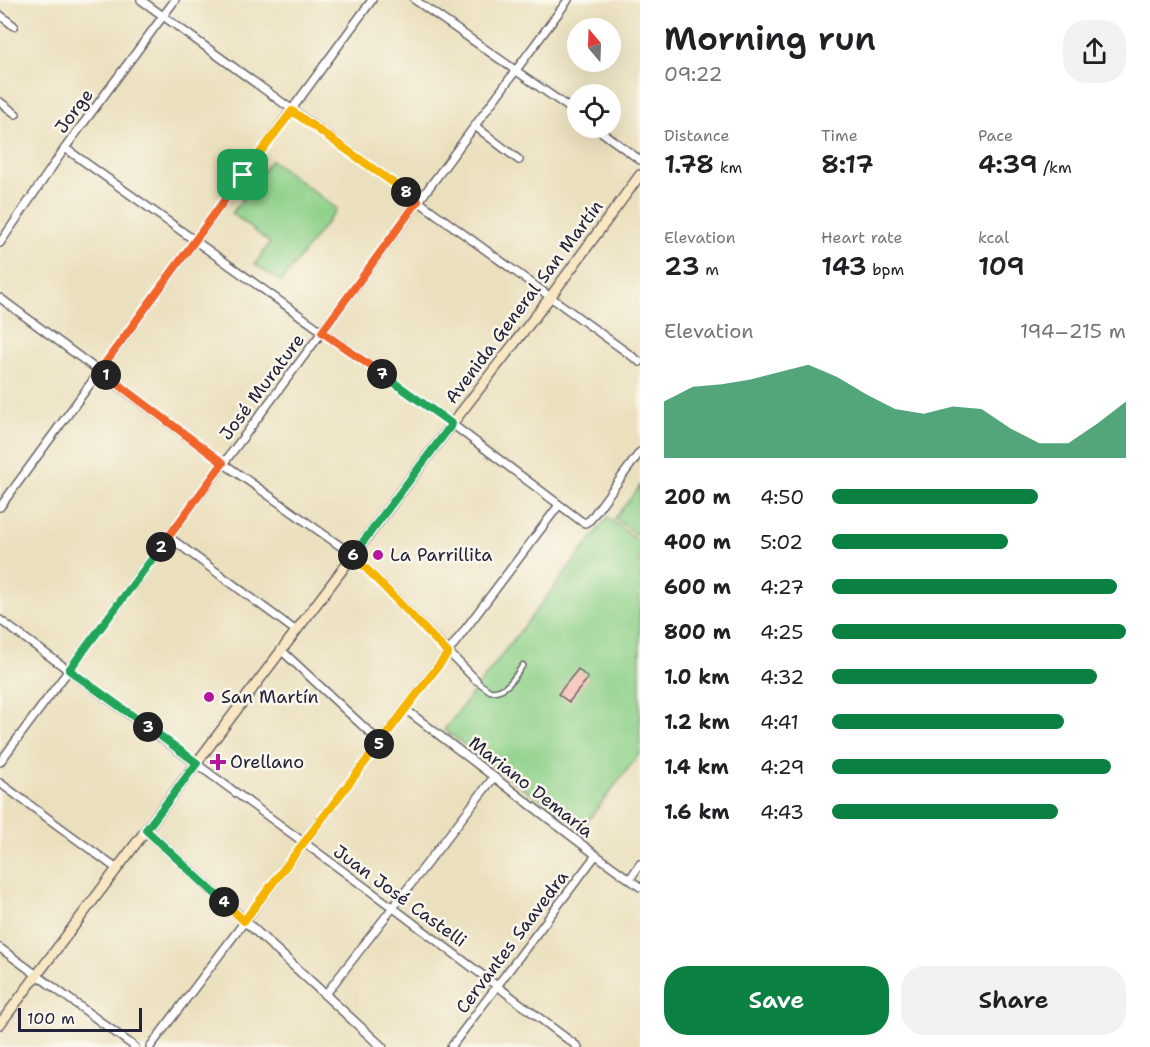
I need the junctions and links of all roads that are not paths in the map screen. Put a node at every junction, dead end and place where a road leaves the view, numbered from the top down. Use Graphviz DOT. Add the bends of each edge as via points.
graph roads {
  1 [pos="141,0"];
  2 [pos="175,0"];
  3 [pos="372,0"];
  4 [pos="416,0"];
  5 [pos="568,0"];
  6 [pos="0,15"];
  7 [pos="163,16"];
  8 [pos="14,26"];
  9 [pos="517,69"];
  10 [pos="0,102"];
  11 [pos="567,106"];
  12 [pos="292,111"];
  13 [pos="16,114"];
  14 [pos="475,126"];
  15 [pos="610,138"];
  16 [pos="65,148"];
  17 [pos="519,160"];
  18 [pos="640,160"];
  19 [pos="640,175"];
  20 [pos="418,201"];
  21 [pos="195,240"];
  22 [pos="0,243"];
  23 [pos="550,296"];
  24 [pos="0,298"];
  25 [pos="322,332"];
  26 [pos="640,362"];
  27 [pos="100,370"];
  28 [pos="452,424"];
  29 [pos="640,452"];
  30 [pos="223,463"];
  31 [pos="559,505"];
  32 [pos="0,507"];
  33 [pos="169,537"];
  34 [pos="353,555"];
  35 [pos="0,620"];
  36 [pos="296,631"];
  37 [pos="281,651"];
  38 [pos="448,653"];
  39 [pos="523,665"];
  40 [pos="69,670"];
  41 [pos="476,680"];
  42 [pos="405,709"];
  43 [pos="380,742"];
  44 [pos="0,762"];
  45 [pos="197,763"];
  46 [pos="494,777"];
  47 [pos="0,783"];
  48 [pos="146,830"];
  49 [pos="303,843"];
  50 [pos="596,855"];
  51 [pos="640,864"];
  52 [pos="117,869"];
  53 [pos="630,879"];
  54 [pos="640,886"];
  55 [pos="392,907"];
  56 [pos="244,921"];
  57 [pos="0,948"];
  58 [pos="36,975"];
  59 [pos="497,987"];
  60 [pos="326,995"];
  61 [pos="0,1023"];
  62 [pos="135,1047"];
  63 [pos="150,1047"];
  64 [pos="382,1047"];
  65 [pos="451,1047"];
  66 [pos="578,1047"];
  1 -- 7 [label="street"];
  2 -- 7 [label="street, Jorge"];
  3 -- 12 [label="street"];
  4 -- 9 [label="street"];
  5 -- 9 [label="street, José Murature"];
  6 -- 8 [label="street"];
  7 -- 12 [label="street"];
  7 -- 16 [label="street, Jorge"];
  9 -- 11 [label="street"];
  9 -- 14 [label="street, José Murature"];
  10 -- 13 [label="street"];
  12 -- 20 [label="street"];
  12 -- 21 [label="street"];
  14 -- 17 [label="street"];
  14 -- 20 [label="street, José Murature"];
  15 -- 18 [label="street"];
  16 -- 21 [label="street"];
  16 -- 22 [label="street, Jorge"];
  19 -- 23 [label="main road, Avenida General San Martín"];
  20 -- 23 [label="street"];
  20 -- 25 [label="street, José Murature"];
  21 -- 25 [label="street"];
  21 -- 27 [label="street"];
  23 -- 26 [label="street"];
  23 -- 28 [label="main road, Avenida General San Martín"];
  24 -- 27 [label="street"];
  25 -- 28 [label="street"];
  25 -- 30 [label="street, José Murature"];
  27 -- 30 [label="street"];
  27 -- 32 [label="street"];
  28 -- 31 [label="street"];
  28 -- 34 [label="main road, Avenida General San Martín"];
  29 -- 31 [label="street" via="590,520 585,523"];
  30 -- 33 [label="street, José Murature"];
  30 -- 34 [label="street"];
  31 -- 38 [label="street"];
  33 -- 36 [label="street"];
  33 -- 40 [label="street, José Murature"];
  34 -- 36 [label="main road, Avenida General San Martín"];
  34 -- 38 [label="street"];
  35 -- 40 [label="street, Juan José Castelli"];
  36 -- 37 [label="main road, Avenida General San Martín"];
  37 -- 43 [label="street"];
  37 -- 45 [label="main road, Avenida General San Martín"];
  38 -- 41 [label="street"];
  38 -- 42 [label="street"];
  39 -- 41 [label="lane" via="501,690 490,691"];
  40 -- 44 [label="street, José Murature"];
  40 -- 45 [label="street, Juan José Castelli"];
  42 -- 43 [label="street"];
  42 -- 46 [label="street, Mariano Demaría"];
  43 -- 49 [label="street"];
  45 -- 48 [label="main road, Avenida General San Martín"];
  45 -- 49 [label="street, Juan José Castelli"];
  46 -- 50 [label="street, Mariano Demaría"];
  46 -- 55 [label="street"];
  47 -- 52 [label="street"];
  48 -- 52 [label="main road, Avenida General San Martín"];
  48 -- 56 [label="street"];
  49 -- 55 [label="street, Juan José Castelli"];
  49 -- 56 [label="street"];
  50 -- 53 [label="street, Mariano Demaría"];
  50 -- 59 [label="street, Cervantes Saavedra"];
  51 -- 53 [label="street"];
  52 -- 58 [label="main road, Avenida General San Martín"];
  53 -- 54 [label="street, Mariano Demaría"];
  55 -- 59 [label="street, Juan José Castelli"];
  55 -- 60 [label="street"];
  56 -- 60 [label="street"];
  56 -- 63 [label="street"];
  57 -- 58 [label="street"];
  58 -- 61 [label="main road, Avenida General San Martín"];
  58 -- 62 [label="street"];
  59 -- 65 [label="street, Cervantes Saavedra"];
  59 -- 66 [label="street, Juan José Castelli"];
  60 -- 64 [label="street"];
}
